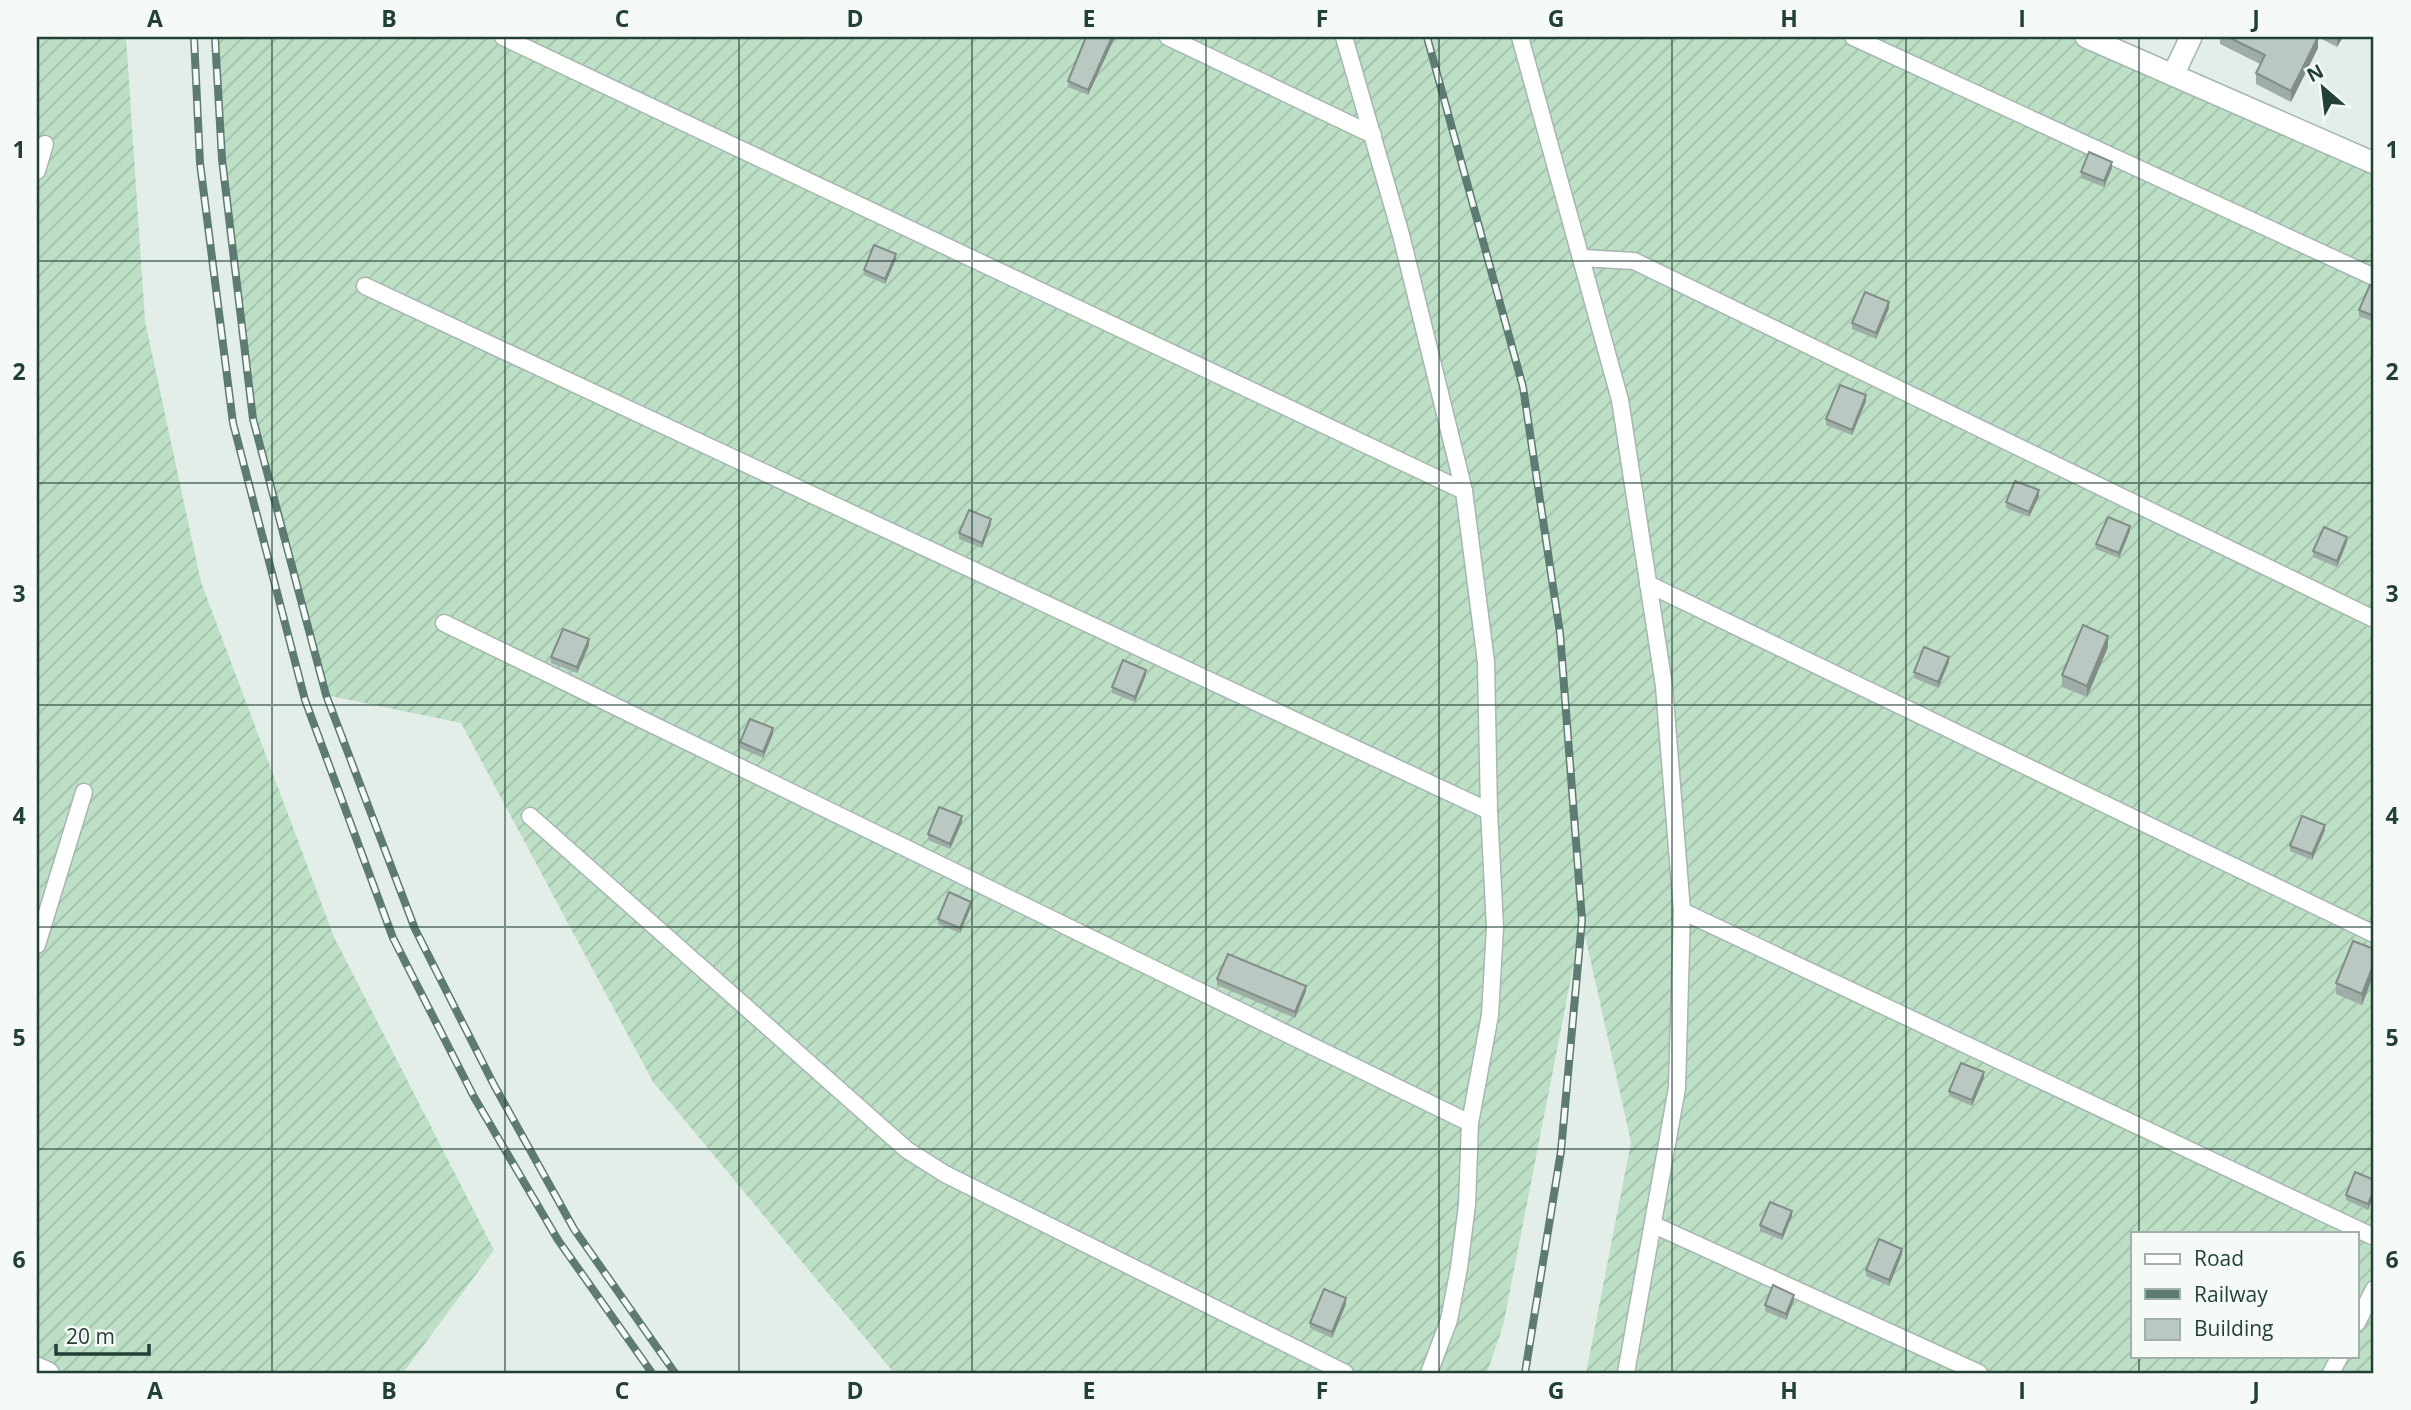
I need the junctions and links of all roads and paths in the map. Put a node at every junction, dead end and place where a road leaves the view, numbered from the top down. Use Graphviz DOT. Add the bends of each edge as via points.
graph roads {
  1 [pos="503,37"];
  2 [pos="1168,37"];
  3 [pos="1344,37"];
  4 [pos="1520,37"];
  5 [pos="1853,37"];
  6 [pos="2085,37"];
  7 [pos="2191,37"];
  8 [pos="2173,75"];
  9 [pos="1373,135"];
  10 [pos="45,144"];
  11 [pos="2374,163"];
  12 [pos="37,171"];
  13 [pos="1581,258"];
  14 [pos="2374,277"];
  15 [pos="365,286"];
  16 [pos="1464,491"];
  17 [pos="1648,583"];
  18 [pos="2374,619"];
  19 [pos="444,623"];
  20 [pos="84,792"];
  21 [pos="1489,811"];
  22 [pos="530,816"];
  23 [pos="1682,911"];
  24 [pos="2374,934"];
  25 [pos="37,945"];
  26 [pos="1470,1123"];
  27 [pos="1654,1225"];
  28 [pos="2374,1237"];
  29 [pos="2374,1289"];
  30 [pos="2358,1321"];
  31 [pos="37,1368"];
  32 [pos="48,1373"];
  33 [pos="1345,1373"];
  34 [pos="1429,1373"];
  35 [pos="1626,1373"];
  36 [pos="1979,1373"];
  1 -- 16 [label="lane"];
  2 -- 9 [label="lane"];
  3 -- 9 [label="lane"];
  4 -- 13 [label="lane"];
  5 -- 14 [label="lane"];
  6 -- 8 [label="street"];
  7 -- 8 [label="street"];
  8 -- 11 [label="street"];
  9 -- 16 [label="lane"];
  10 -- 12 [label="lane"];
  13 -- 17 [label="lane" via="1620,400"];
  13 -- 18 [label="lane" via="1634,261"];
  15 -- 21 [label="lane"];
  16 -- 21 [label="lane" via="1486,662"];
  17 -- 23 [label="lane" via="1664,686"];
  17 -- 24 [label="lane"];
  19 -- 26 [label="lane"];
  20 -- 25 [label="lane"];
  21 -- 26 [label="lane" via="1495,927 1490,1015"];
  22 -- 33 [label="lane" via="908,1150 945,1174"];
  23 -- 27 [label="lane" via="1677,1088"];
  23 -- 28 [label="lane"];
  26 -- 34 [label="lane" via="1459,1268 1449,1320"];
  27 -- 35 [label="lane"];
  27 -- 36 [label="lane"];
  29 -- 30 [label="lane"];
  31 -- 32 [label="street"];
}
